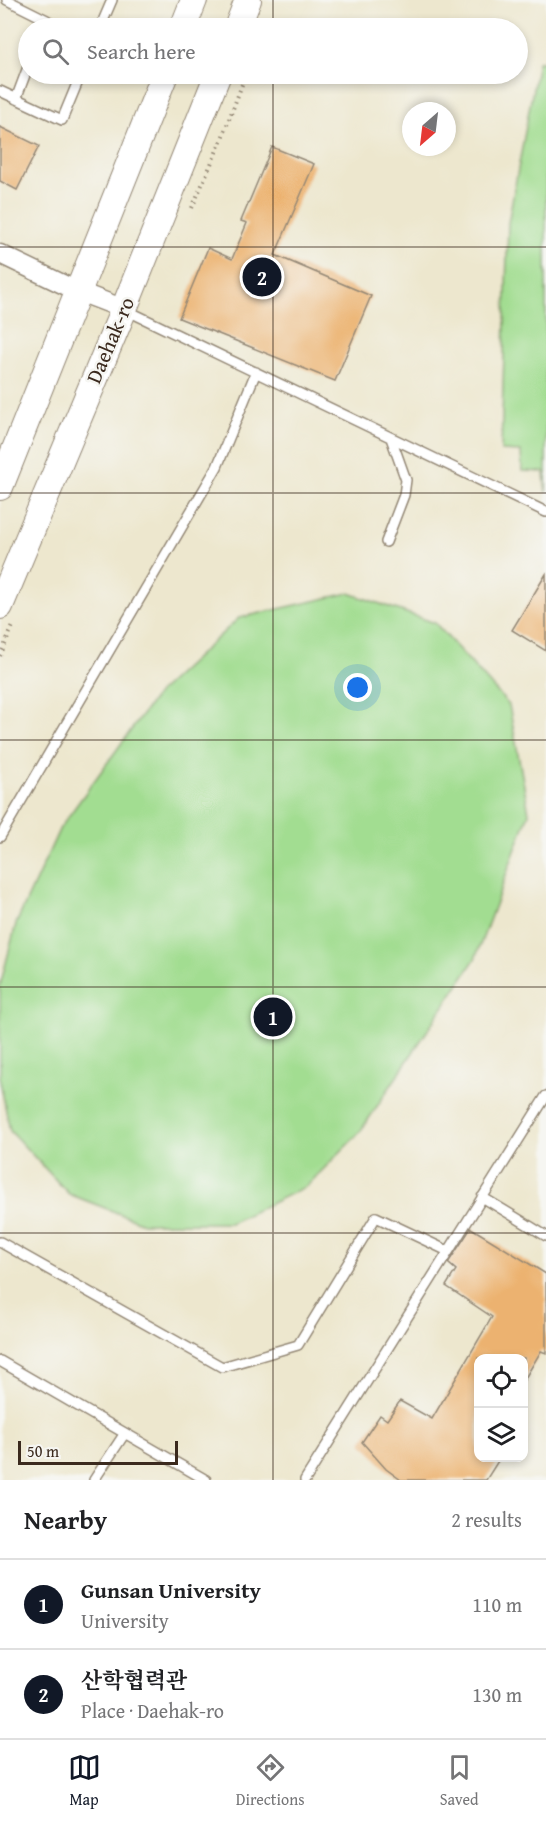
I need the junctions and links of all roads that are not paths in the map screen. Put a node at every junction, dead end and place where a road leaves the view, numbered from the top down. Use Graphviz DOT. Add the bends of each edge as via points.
graph roads {
  1 [pos="7,0"];
  2 [pos="112,0"];
  3 [pos="195,0"];
  4 [pos="248,0"];
  5 [pos="43,18"];
  6 [pos="104,18"];
  7 [pos="187,18"];
  8 [pos="241,18"];
  9 [pos="22,84"];
  10 [pos="77,84"];
  11 [pos="161,84"];
  12 [pos="214,84"];
  13 [pos="0,91"];
  14 [pos="16,99"];
  15 [pos="0,255"];
  16 [pos="77,291"];
  17 [pos="123,309"];
  18 [pos="256,372"];
  19 [pos="391,438"];
  20 [pos="0,487"];
  21 [pos="546,512"];
  22 [pos="386,542"];
  23 [pos="0,606"];
  24 [pos="0,837"];
  25 [pos="546,1096"];
  26 [pos="482,1197"];
  27 [pos="546,1236"];
  28 [pos="0,1242"];
  29 [pos="448,1251"];
  30 [pos="0,1361"];
  31 [pos="124,1433"];
  32 [pos="94,1480"];
  33 [pos="206,1480"];
  34 [pos="305,1480"];
  1 -- 5 [label="lane"];
  2 -- 6 [label="lane"];
  3 -- 7 [label="street"];
  4 -- 8 [label="street"];
  9 -- 14 [label="lane"];
  10 -- 14 [label="lane" via="62,120"];
  11 -- 16 [label="street"];
  12 -- 17 [label="street, Daehak-ro"];
  13 -- 14 [label="lane"];
  15 -- 16 [label="street"];
  16 -- 17 [label="street"];
  16 -- 20 [label="street"];
  17 -- 18 [label="lane"];
  17 -- 23 [label="street, Daehak-ro"];
  18 -- 19 [label="lane"];
  18 -- 24 [label="lane" via="218,467"];
  19 -- 21 [label="lane"];
  19 -- 22 [label="lane" via="406,480"];
  25 -- 26 [label="lane"];
  26 -- 27 [label="lane"];
  26 -- 29 [label="lane"];
  28 -- 29 [label="lane" via="222,1367 298,1345 376,1217"];
  29 -- 34 [label="lane"];
  30 -- 31 [label="lane"];
  31 -- 32 [label="lane"];
  31 -- 33 [label="lane"];
}
